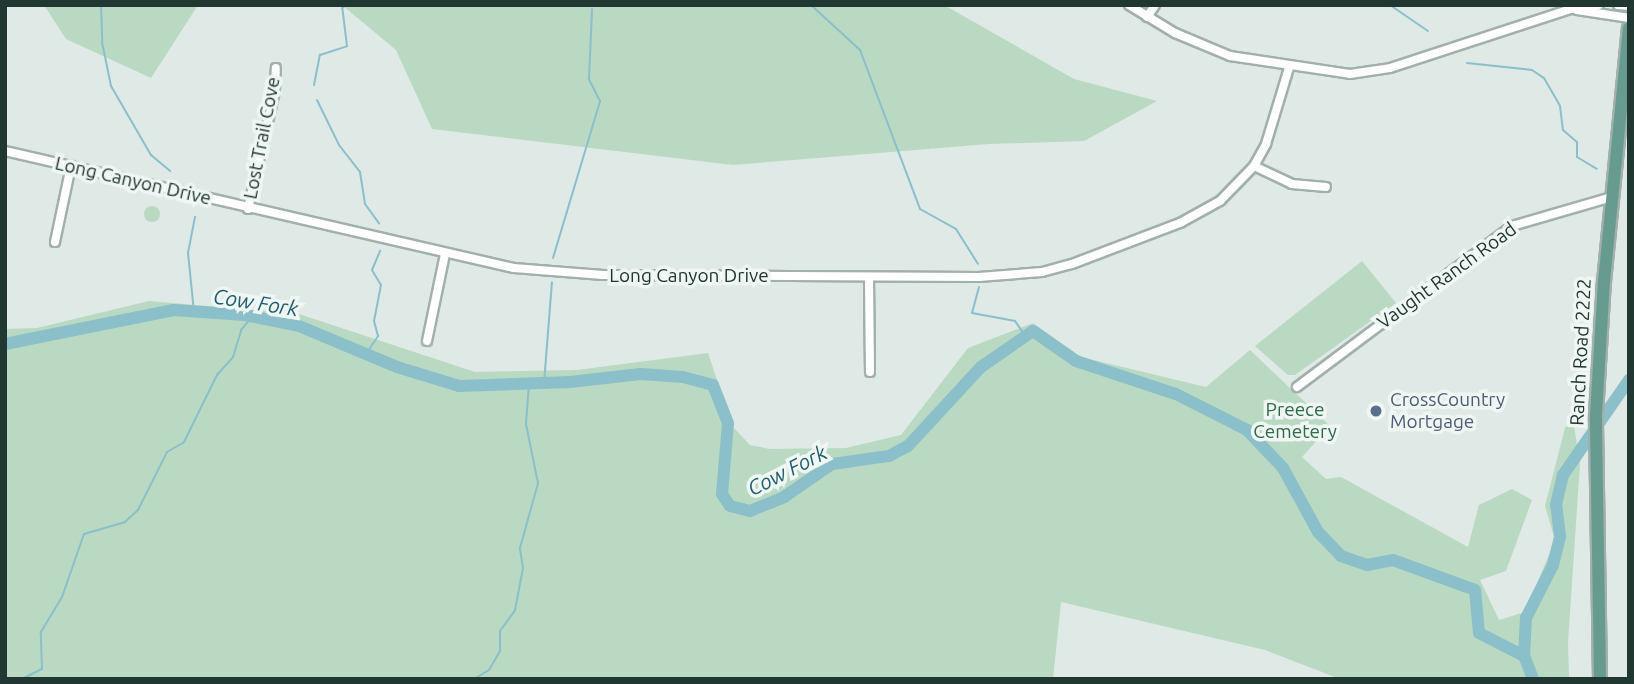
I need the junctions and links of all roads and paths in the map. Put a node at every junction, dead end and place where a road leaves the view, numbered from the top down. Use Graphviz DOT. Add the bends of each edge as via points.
graph roads {
  1 [pos="1129,5"];
  2 [pos="1155,5"];
  3 [pos="1599,5"];
  4 [pos="1618,5"];
  5 [pos="1629,6"];
  6 [pos="1571,9"];
  7 [pos="1147,17"];
  8 [pos="1629,18"];
  9 [pos="1629,29"];
  10 [pos="276,68"];
  11 [pos="1289,68"];
  12 [pos="5,151"];
  13 [pos="71,166"];
  14 [pos="1254,166"];
  15 [pos="1326,187"];
  16 [pos="1612,197"];
  17 [pos="248,209"];
  18 [pos="55,242"];
  19 [pos="445,254"];
  20 [pos="869,278"];
  21 [pos="427,341"];
  22 [pos="870,372"];
  23 [pos="1297,387"];
  24 [pos="1600,679"];
  1 -- 7 [label="street"];
  2 -- 7 [label="street"];
  3 -- 6 [label="street"];
  4 -- 5 [label="street"];
  6 -- 8 [label="street"];
  6 -- 11 [label="street" via="1391,68 1350,74"];
  7 -- 11 [label="street" via="1213,51"];
  9 -- 16 [label="main road, Ranch Road 2222"];
  10 -- 17 [label="street, Lost Trail Cove"];
  11 -- 14 [label="street, Long Canyon Drive"];
  12 -- 13 [label="street, Long Canyon Drive"];
  13 -- 17 [label="street, Long Canyon Drive"];
  13 -- 18 [label="street"];
  14 -- 15 [label="street" via="1292,184"];
  14 -- 20 [label="street, Long Canyon Drive" via="1203,211 1072,264 1016,275"];
  16 -- 23 [label="street, Vaught Ranch Road" via="1512,226"];
  16 -- 24 [label="main road, Ranch Road 2222" via="1596,415"];
  17 -- 19 [label="street, Long Canyon Drive"];
  19 -- 20 [label="street, Long Canyon Drive" via="571,274"];
  19 -- 21 [label="street"];
  20 -- 22 [label="street"];
}
